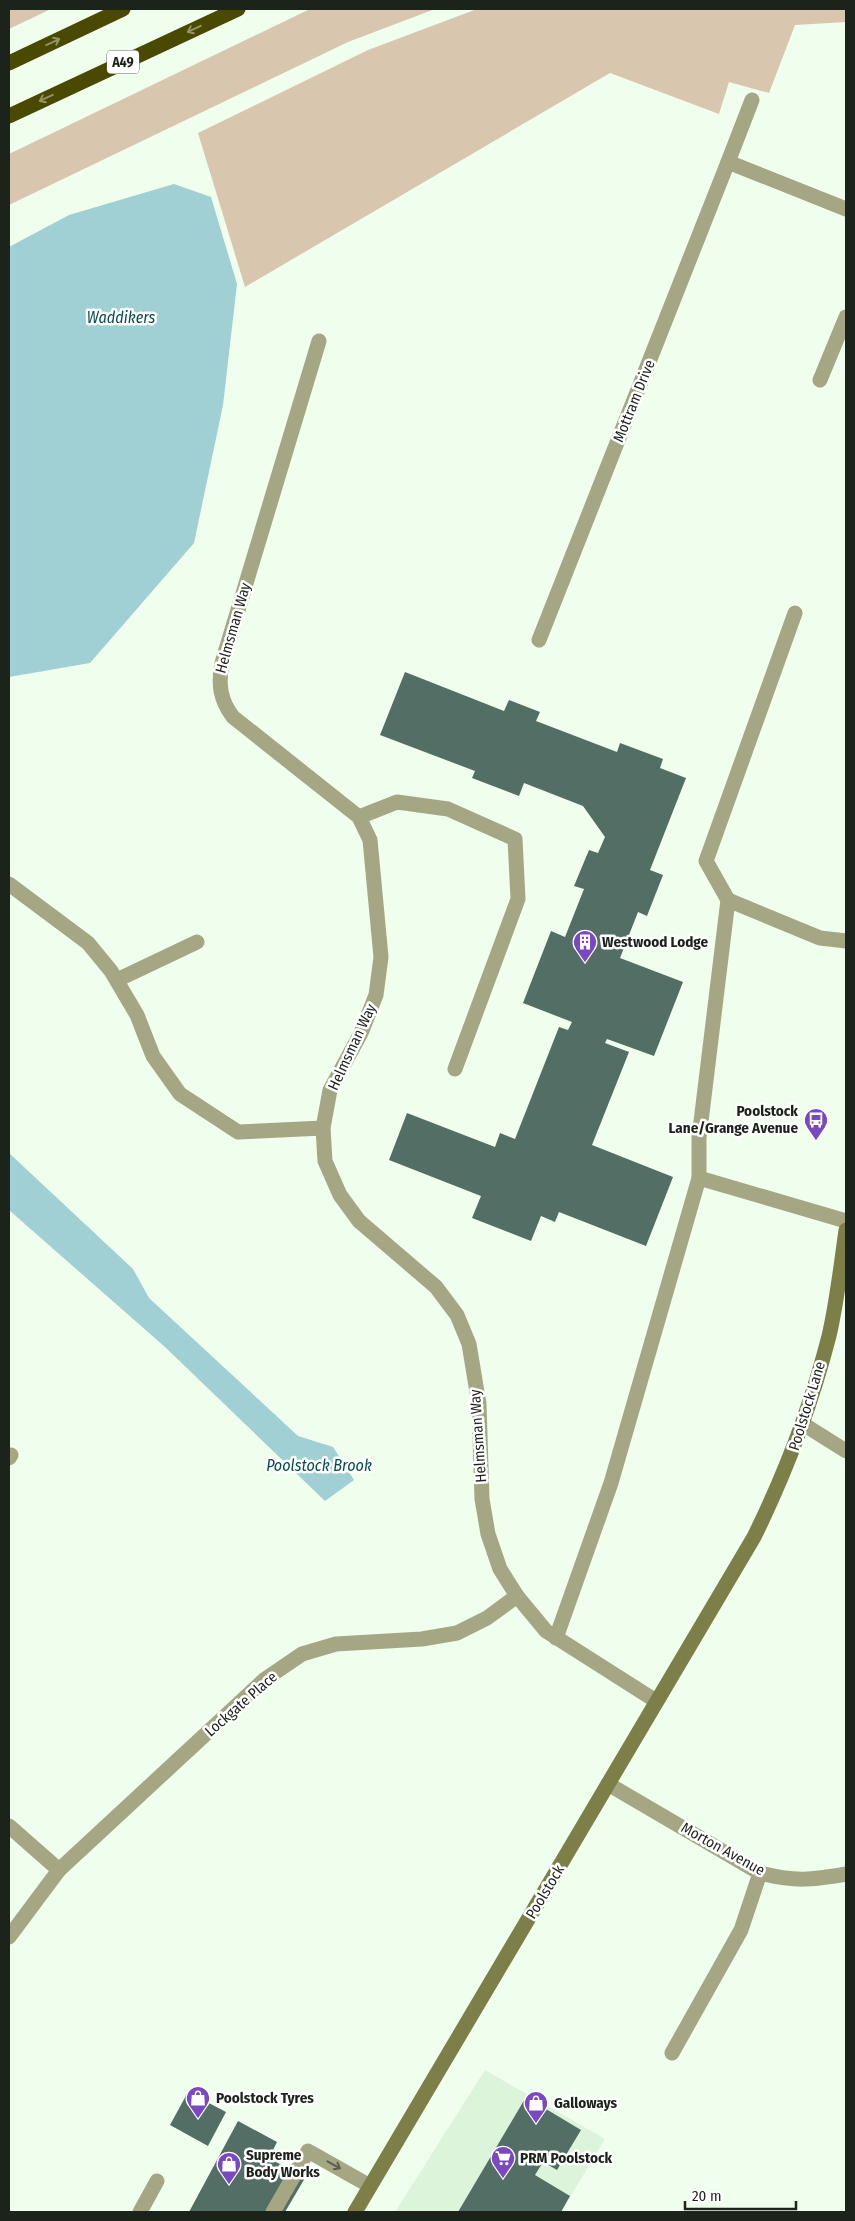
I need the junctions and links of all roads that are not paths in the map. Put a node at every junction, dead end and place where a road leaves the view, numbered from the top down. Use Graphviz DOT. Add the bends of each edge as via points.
graph roads {
  1 [pos="123,9"];
  2 [pos="238,9"];
  3 [pos="9,63"];
  4 [pos="752,100"];
  5 [pos="9,116"];
  6 [pos="728,162"];
  7 [pos="846,209"];
  8 [pos="846,317"];
  9 [pos="319,341"];
  10 [pos="820,380"];
  11 [pos="795,613"];
  12 [pos="540,640"];
  13 [pos="359,818"];
  14 [pos="9,884"];
  15 [pos="728,900"];
  16 [pos="846,941"];
  17 [pos="197,942"];
  18 [pos="117,980"];
  19 [pos="455,1069"];
  20 [pos="323,1128"];
  21 [pos="699,1178"];
  22 [pos="846,1221"];
  23 [pos="846,1230"];
  24 [pos="803,1424"];
  25 [pos="846,1451"];
  26 [pos="735,1571"];
  27 [pos="517,1596"];
  28 [pos="556,1638"];
  29 [pos="656,1701"];
  30 [pos="608,1784"];
  31 [pos="9,1826"];
  32 [pos="59,1870"];
  33 [pos="760,1873"];
  34 [pos="846,1874"];
  35 [pos="9,1937"];
  36 [pos="672,2053"];
  37 [pos="156,2181"];
  38 [pos="370,2186"];
  39 [pos="140,2212"];
  40 [pos="273,2212"];
  41 [pos="355,2212"];
  3 -- 1 [label="highway, one-way"];
  2 -- 5 [label="highway, A49, one-way"];
  4 -- 6 [label="street, Mottram Drive"];
  6 -- 7 [label="street"];
  6 -- 12 [label="street, Mottram Drive"];
  8 -- 10 [label="street"];
  9 -- 13 [label="street, Helmsman Way" via="218,682 224,706 233,717"];
  11 -- 15 [label="street" via="706,861"];
  13 -- 19 [label="street" via="397,802 406,803 448,809 515,839 518,899"];
  13 -- 20 [label="street, Helmsman Way" via="370,840 381,956 376,995 361,1033 330,1090"];
  14 -- 18 [label="street" via="88,943"];
  15 -- 16 [label="street" via="820,938"];
  15 -- 21 [label="street" via="700,1138"];
  17 -- 18 [label="street"];
  18 -- 20 [label="street" via="137,1016 153,1056 180,1094 238,1132"];
  20 -- 27 [label="street, Helmsman Way" via="325,1161 340,1195 359,1221 436,1287 457,1315 468,1344 479,1404 482,1499 488,1534 500,1569"];
  21 -- 22 [label="street"];
  21 -- 28 [label="street" via="611,1483"];
  23 -- 24 [label="main road, Poolstock Lane" via="829,1335"];
  24 -- 25 [label="street"];
  24 -- 26 [label="main road, Poolstock Lane" via="772,1501"];
  26 -- 29 [label="main road, Poolstock"];
  27 -- 28 [label="street, Helmsman Way" via="546,1631"];
  27 -- 32 [label="street, Lockgate Place" via="487,1618 457,1632 422,1639 336,1644 302,1654 264,1680"];
  28 -- 29 [label="street, Helmsman Way"];
  29 -- 30 [label="main road, Poolstock"];
  30 -- 33 [label="street, Morton Avenue"];
  30 -- 38 [label="main road, Poolstock"];
  31 -- 32 [label="street"];
  32 -- 35 [label="street, Lockgate Place"];
  33 -- 34 [label="street, Morton Avenue" via="788,1880"];
  33 -- 36 [label="street" via="741,1930"];
  37 -- 39 [label="street"];
  40 -- 38 [label="street, one-way" via="308,2151"];
  38 -- 41 [label="main road, Poolstock"];
}
